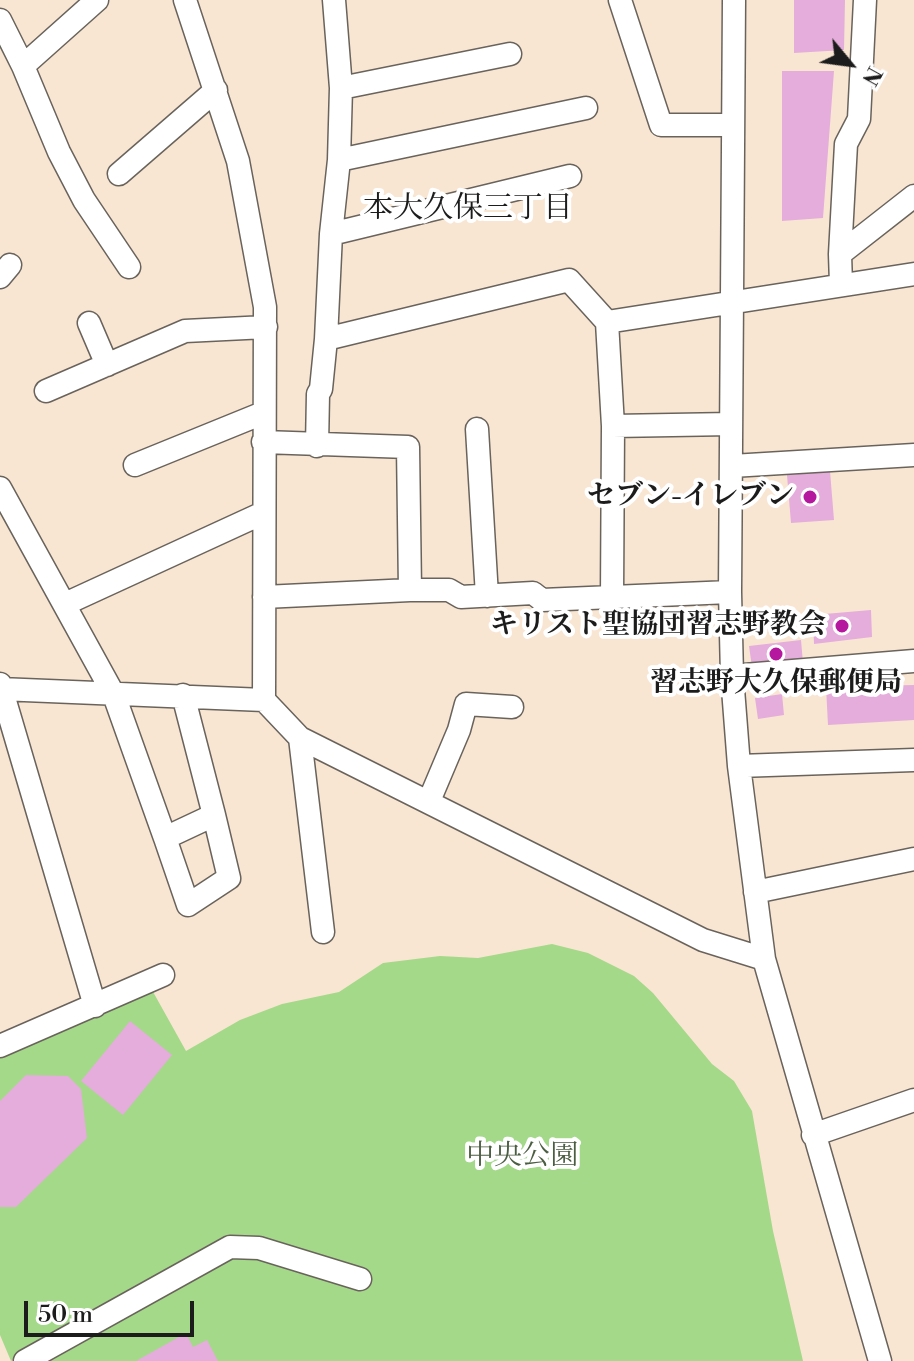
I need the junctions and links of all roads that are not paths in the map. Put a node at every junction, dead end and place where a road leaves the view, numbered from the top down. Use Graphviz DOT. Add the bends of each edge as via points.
graph roads {
  1 [pos="97,0"];
  2 [pos="185,0"];
  3 [pos="334,0"];
  4 [pos="620,0"];
  5 [pos="734,0"];
  6 [pos="865,0"];
  7 [pos="0,20"];
  8 [pos="510,54"];
  9 [pos="23,66"];
  10 [pos="341,88"];
  11 [pos="216,90"];
  12 [pos="586,108"];
  13 [pos="733,125"];
  14 [pos="339,160"];
  15 [pos="119,174"];
  16 [pos="570,176"];
  17 [pos="914,196"];
  18 [pos="331,234"];
  19 [pos="840,254"];
  20 [pos="129,267"];
  21 [pos="914,274"];
  22 [pos="841,284"];
  23 [pos="733,301"];
  24 [pos="607,322"];
  25 [pos="89,323"];
  26 [pos="266,327"];
  27 [pos="326,339"];
  28 [pos="107,365"];
  29 [pos="46,391"];
  30 [pos="263,413"];
  31 [pos="731,424"];
  32 [pos="613,426"];
  33 [pos="477,429"];
  34 [pos="263,442"];
  35 [pos="317,446"];
  36 [pos="914,455"];
  37 [pos="135,465"];
  38 [pos="732,466"];
  39 [pos="0,488"];
  40 [pos="263,513"];
  41 [pos="410,590"];
  42 [pos="730,592"];
  43 [pos="487,596"];
  44 [pos="264,597"];
  45 [pos="612,597"];
  46 [pos="65,604"];
  47 [pos="914,661"];
  48 [pos="732,676"];
  49 [pos="1,687"];
  50 [pos="114,695"];
  51 [pos="183,695"];
  52 [pos="264,700"];
  53 [pos="512,707"];
  54 [pos="300,738"];
  55 [pos="914,760"];
  56 [pos="739,766"];
  57 [pos="429,801"];
  58 [pos="214,815"];
  59 [pos="165,838"];
  60 [pos="914,859"];
  61 [pos="755,892"];
  62 [pos="323,932"];
  63 [pos="764,959"];
  64 [pos="163,975"];
  65 [pos="95,1006"];
  66 [pos="0,1046"];
  67 [pos="914,1100"];
  68 [pos="813,1135"];
  69 [pos="360,1279"];
  70 [pos="25,1361"];
  71 [pos="880,1361"];
  1 -- 9 [label="street"];
  2 -- 11 [label="street"];
  3 -- 10 [label="street"];
  4 -- 13 [label="street" via="661,125"];
  5 -- 13 [label="street"];
  6 -- 19 [label="street" via="859,119 846,144"];
  7 -- 9 [label="street"];
  8 -- 10 [label="street"];
  9 -- 20 [label="street" via="84,200"];
  10 -- 14 [label="street"];
  11 -- 15 [label="street"];
  11 -- 26 [label="street" via="238,161"];
  12 -- 14 [label="street"];
  13 -- 23 [label="street"];
  14 -- 18 [label="street"];
  16 -- 18 [label="street"];
  17 -- 19 [label="street"];
  18 -- 27 [label="street"];
  19 -- 22 [label="street"];
  21 -- 22 [label="street"];
  22 -- 23 [label="street"];
  23 -- 24 [label="street"];
  23 -- 31 [label="street"];
  24 -- 27 [label="street" via="569,280"];
  24 -- 32 [label="street"];
  25 -- 28 [label="street"];
  26 -- 28 [label="street" via="185,331"];
  26 -- 30 [label="street"];
  27 -- 35 [label="street"];
  28 -- 29 [label="street"];
  30 -- 34 [label="street"];
  30 -- 37 [label="street"];
  31 -- 32 [label="street"];
  31 -- 38 [label="street"];
  32 -- 45 [label="street"];
  33 -- 43 [label="street"];
  34 -- 35 [label="street"];
  34 -- 40 [label="street"];
  35 -- 41 [label="street" via="408,447"];
  36 -- 38 [label="street"];
  38 -- 42 [label="street"];
  39 -- 46 [label="street"];
  40 -- 44 [label="street"];
  40 -- 46 [label="street"];
  41 -- 43 [label="street"];
  41 -- 44 [label="street"];
  42 -- 45 [label="street"];
  42 -- 48 [label="street"];
  43 -- 45 [label="street"];
  44 -- 52 [label="street"];
  46 -- 50 [label="street"];
  47 -- 48 [label="street"];
  48 -- 56 [label="street"];
  49 -- 50 [label="street"];
  49 -- 65 [label="street"];
  50 -- 51 [label="street"];
  50 -- 59 [label="street"];
  51 -- 52 [label="street"];
  51 -- 58 [label="street"];
  52 -- 54 [label="street"];
  53 -- 57 [label="street" via="466,704"];
  54 -- 57 [label="street"];
  54 -- 62 [label="street"];
  55 -- 56 [label="street"];
  56 -- 61 [label="street"];
  57 -- 63 [label="street" via="703,940"];
  58 -- 59 [label="street"];
  58 -- 59 [label="street" via="229,878 188,905"];
  60 -- 61 [label="street"];
  61 -- 63 [label="street"];
  63 -- 68 [label="street"];
  64 -- 65 [label="street"];
  65 -- 66 [label="street"];
  67 -- 68 [label="street"];
  68 -- 71 [label="street"];
  69 -- 70 [label="street" via="259,1248 230,1247"];
}
